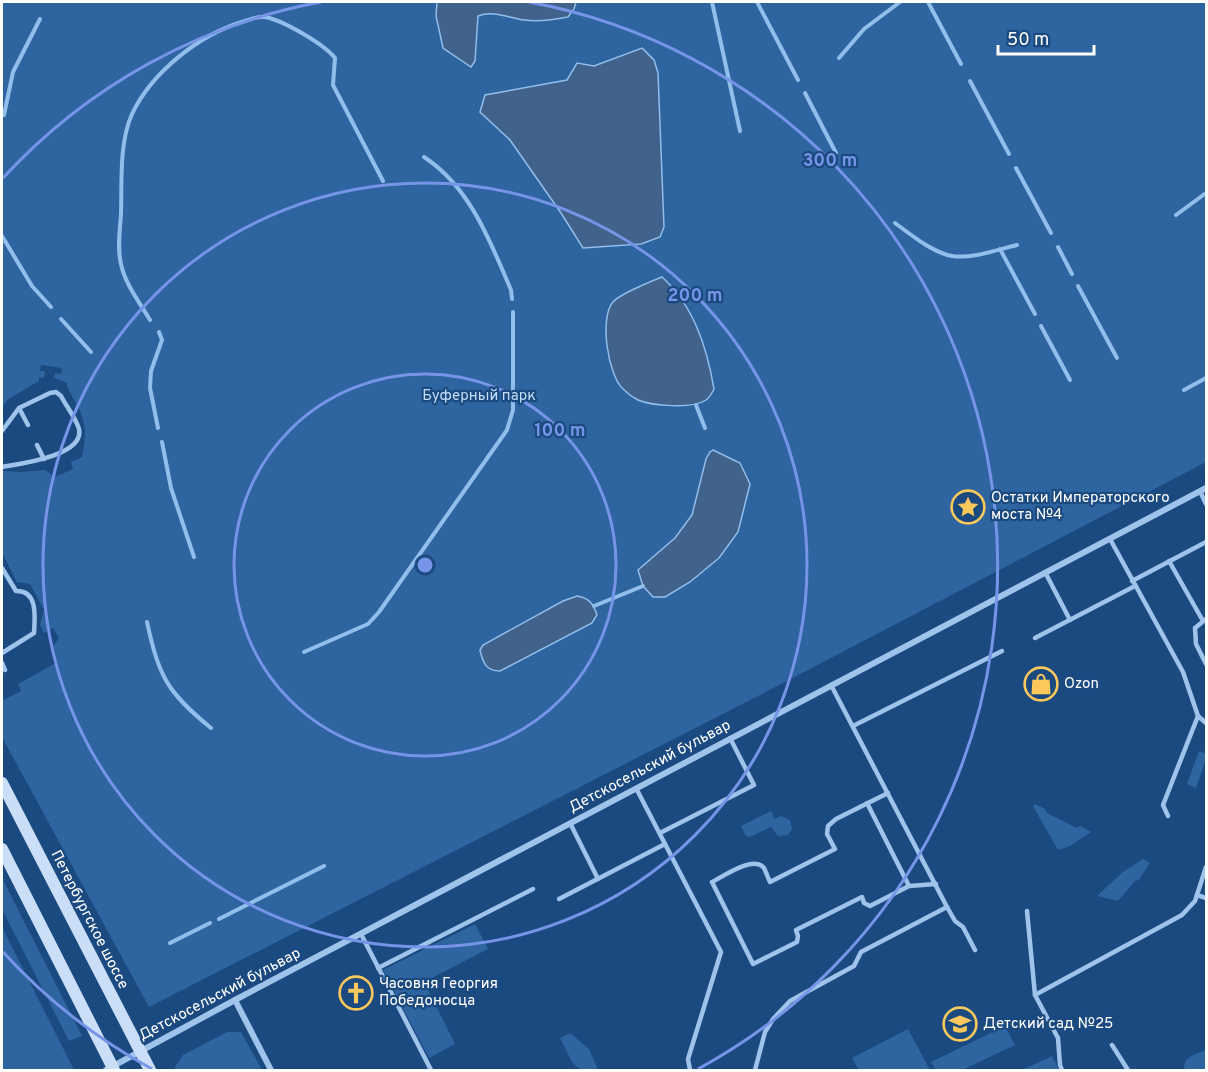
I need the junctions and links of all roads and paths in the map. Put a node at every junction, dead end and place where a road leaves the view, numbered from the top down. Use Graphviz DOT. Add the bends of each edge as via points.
graph roads {
  1 [pos="19,408"];
  2 [pos="28,425"];
  3 [pos="2,431"];
  4 [pos="37,445"];
  5 [pos="44,459"];
  6 [pos="2,467"];
  7 [pos="1203,489"];
  8 [pos="1206,504"];
  9 [pos="1110,539"];
  10 [pos="1206,542"];
  11 [pos="1169,561"];
  12 [pos="2,568"];
  13 [pos="1046,572"];
  14 [pos="1133,583"];
  15 [pos="1070,620"];
  16 [pos="1205,620"];
  17 [pos="1035,638"];
  18 [pos="1002,651"];
  19 [pos="2,653"];
  20 [pos="2,663"];
  21 [pos="1206,664"];
  22 [pos="5,670"];
  23 [pos="831,685"];
  24 [pos="1198,716"];
  25 [pos="1206,723"];
  26 [pos="853,726"];
  27 [pos="730,738"];
  28 [pos="2,783"];
  29 [pos="636,788"];
  30 [pos="888,793"];
  31 [pos="867,803"];
  32 [pos="1168,816"];
  33 [pos="570,823"];
  34 [pos="660,833"];
  35 [pos="665,844"];
  36 [pos="2,849"];
  37 [pos="1206,867"];
  38 [pos="598,879"];
  39 [pos="936,884"];
  40 [pos="909,886"];
  41 [pos="533,889"];
  42 [pos="1197,895"];
  43 [pos="1206,898"];
  44 [pos="558,899"];
  45 [pos="947,907"];
  46 [pos="1027,911"];
  47 [pos="361,934"];
  48 [pos="975,951"];
  49 [pos="378,968"];
  50 [pos="1035,995"];
  51 [pos="235,1000"];
  52 [pos="1112,1045"];
  53 [pos="140,1052"];
  54 [pos="111,1069"];
  55 [pos="150,1071"];
  56 [pos="272,1071"];
  57 [pos="431,1071"];
  58 [pos="690,1071"];
  59 [pos="755,1071"];
  60 [pos="1062,1071"];
  61 [pos="1128,1071"];
  1 -- 2 [label="lane"];
  1 -- 3 [label="lane"];
  1 -- 5 [label="lane" via="57,392 79,428 75,444"];
  4 -- 5 [label="lane"];
  5 -- 6 [label="lane"];
  7 -- 8 [label="lane"];
  7 -- 9 [label="street, Детскосельский бульвар"];
  9 -- 13 [label="street, Детскосельский бульвар"];
  9 -- 14 [label="lane"];
  10 -- 11 [label="lane"];
  11 -- 14 [label="lane"];
  11 -- 16 [label="lane"];
  12 -- 19 [label="lane" via="12,588 28,594 36,611 34,633"];
  13 -- 15 [label="lane"];
  13 -- 23 [label="street, Детскосельский бульвар"];
  14 -- 15 [label="lane"];
  14 -- 24 [label="lane" via="1183,672"];
  15 -- 17 [label="lane"];
  16 -- 21 [label="lane" via="1195,628 1194,636"];
  18 -- 26 [label="lane"];
  20 -- 22 [label="lane"];
  23 -- 26 [label="lane"];
  23 -- 27 [label="street, Детскосельский бульвар"];
  24 -- 25 [label="lane"];
  24 -- 32 [label="lane" via="1163,805"];
  26 -- 30 [label="lane"];
  27 -- 29 [label="street, Детскосельский бульвар"];
  27 -- 34 [label="lane" via="754,785"];
  28 -- 53 [label="main road, Петербургское шоссе"];
  29 -- 33 [label="street, Детскосельский бульвар"];
  29 -- 34 [label="lane"];
  30 -- 31 [label="lane"];
  30 -- 39 [label="lane"];
  31 -- 40 [label="lane"];
  31 -- 40 [label="lane" via="828,826 827,834 835,849 770,882 758,864 748,864 712,882 753,964 797,942 796,930 862,897 870,906"];
  33 -- 38 [label="lane"];
  33 -- 47 [label="street, Детскосельский бульвар"];
  34 -- 35 [label="lane"];
  35 -- 38 [label="lane"];
  35 -- 58 [label="lane" via="721,952 688,1059"];
  36 -- 54 [label="main road"];
  37 -- 42 [label="lane"];
  38 -- 44 [label="lane"];
  39 -- 40 [label="lane"];
  39 -- 45 [label="lane"];
  41 -- 49 [label="lane"];
  42 -- 43 [label="lane"];
  42 -- 50 [label="lane" via="1182,915"];
  45 -- 48 [label="lane"];
  45 -- 59 [label="lane" via="861,952 854,966 790,1001 765,1032"];
  46 -- 50 [label="lane"];
  47 -- 49 [label="lane"];
  47 -- 51 [label="street, Детскосельский бульвар"];
  49 -- 57 [label="lane"];
  50 -- 60 [label="lane" via="1058,1038"];
  51 -- 53 [label="street, Детскосельский бульвар"];
  51 -- 56 [label="street"];
  52 -- 61 [label="lane"];
  53 -- 54 [label="street, Детскосельский бульвар"];
  53 -- 55 [label="main road, Петербургское шоссе"];
}
